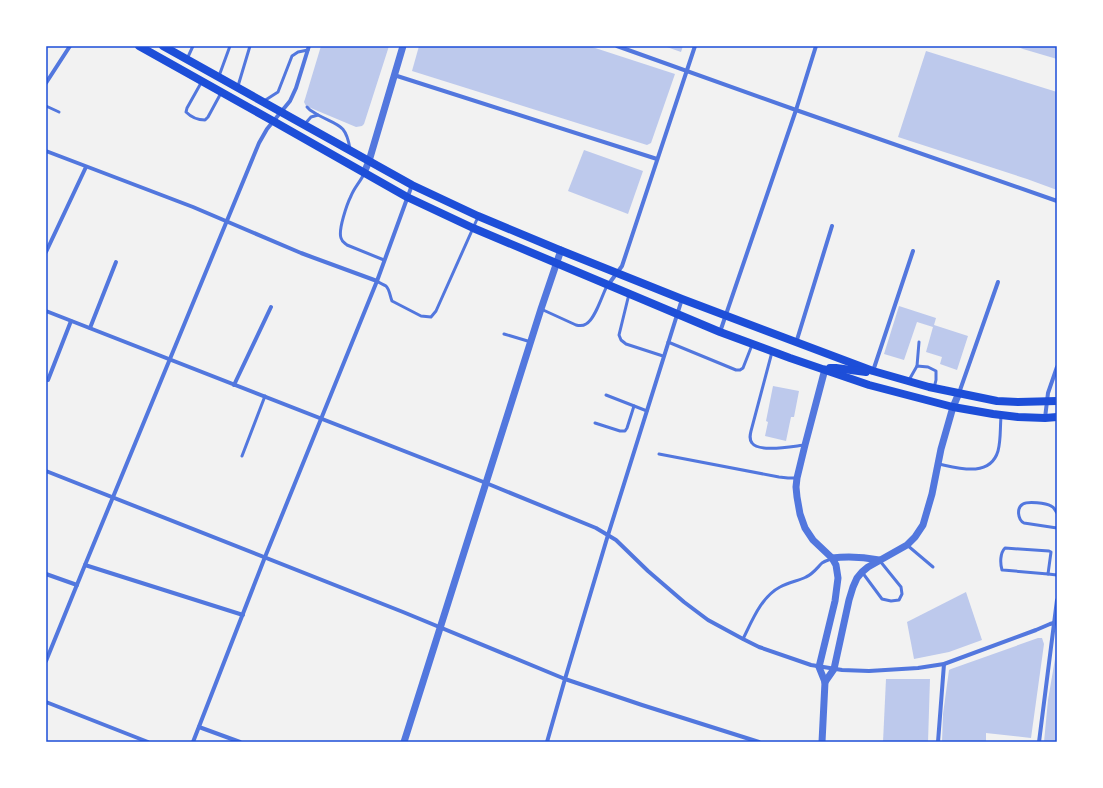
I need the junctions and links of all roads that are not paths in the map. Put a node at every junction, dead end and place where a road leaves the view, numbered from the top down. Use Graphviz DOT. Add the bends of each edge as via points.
graph roads {
  1 [pos="70,46"];
  2 [pos="139,46"];
  3 [pos="163,46"];
  4 [pos="193,46"];
  5 [pos="230,46"];
  6 [pos="250,46"];
  7 [pos="403,46"];
  8 [pos="617,46"];
  9 [pos="695,46"];
  10 [pos="816,46"];
  11 [pos="309,48"];
  12 [pos="187,58"];
  13 [pos="687,71"];
  14 [pos="394,75"];
  15 [pos="219,76"];
  16 [pos="202,81"];
  17 [pos="46,83"];
  18 [pos="238,87"];
  19 [pos="222,92"];
  20 [pos="264,101"];
  21 [pos="46,106"];
  22 [pos="307,107"];
  23 [pos="796,110"];
  24 [pos="59,112"];
  25 [pos="282,112"];
  26 [pos="318,115"];
  27 [pos="273,121"];
  28 [pos="304,125"];
  29 [pos="351,151"];
  30 [pos="46,152"];
  31 [pos="657,160"];
  32 [pos="369,162"];
  33 [pos="86,167"];
  34 [pos="364,173"];
  35 [pos="412,185"];
  36 [pos="407,197"];
  37 [pos="1057,201"];
  38 [pos="478,216"];
  39 [pos="226,221"];
  40 [pos="832,226"];
  41 [pos="473,228"];
  42 [pos="561,250"];
  43 [pos="913,251"];
  44 [pos="46,252"];
  45 [pos="384,260"];
  46 [pos="116,262"];
  47 [pos="556,263"];
  48 [pos="616,273"];
  49 [pos="377,281"];
  50 [pos="998,282"];
  51 [pos="607,286"];
  52 [pos="629,294"];
  53 [pos="682,299"];
  54 [pos="271,308"];
  55 [pos="46,310"];
  56 [pos="541,310"];
  57 [pos="677,314"];
  58 [pos="726,316"];
  59 [pos="71,321"];
  60 [pos="90,328"];
  61 [pos="720,332"];
  62 [pos="504,334"];
  63 [pos="531,342"];
  64 [pos="668,342"];
  65 [pos="919,342"];
  66 [pos="796,343"];
  67 [pos="753,344"];
  68 [pos="772,351"];
  69 [pos="663,356"];
  70 [pos="169,359"];
  71 [pos="917,366"];
  72 [pos="1057,367"];
  73 [pos="825,369"];
  74 [pos="872,371"];
  75 [pos="48,380"];
  76 [pos="908,381"];
  77 [pos="234,384"];
  78 [pos="934,388"];
  79 [pos="959,393"];
  80 [pos="265,396"];
  81 [pos="606,396"];
  82 [pos="1057,401"];
  83 [pos="1046,402"];
  84 [pos="634,406"];
  85 [pos="953,407"];
  86 [pos="646,411"];
  87 [pos="1001,415"];
  88 [pos="321,417"];
  89 [pos="1057,417"];
  90 [pos="1044,418"];
  91 [pos="595,423"];
  92 [pos="805,445"];
  93 [pos="659,454"];
  94 [pos="242,456"];
  95 [pos="938,464"];
  96 [pos="46,471"];
  97 [pos="797,478"];
  98 [pos="486,483"];
  99 [pos="112,497"];
  100 [pos="1057,513"];
  101 [pos="1057,528"];
  102 [pos="608,535"];
  103 [pos="907,545"];
  104 [pos="265,557"];
  105 [pos="832,558"];
  106 [pos="879,560"];
  107 [pos="85,565"];
  108 [pos="933,567"];
  109 [pos="862,572"];
  110 [pos="46,574"];
  111 [pos="1048,574"];
  112 [pos="1057,575"];
  113 [pos="77,585"];
  114 [pos="1057,600"];
  115 [pos="243,615"];
  116 [pos="1056,623"];
  117 [pos="440,628"];
  118 [pos="743,640"];
  119 [pos="46,661"];
  120 [pos="944,664"];
  121 [pos="819,667"];
  122 [pos="834,669"];
  123 [pos="564,679"];
  124 [pos="825,682"];
  125 [pos="46,702"];
  126 [pos="199,727"];
  127 [pos="148,742"];
  128 [pos="193,742"];
  129 [pos="240,742"];
  130 [pos="404,742"];
  131 [pos="547,742"];
  132 [pos="760,742"];
  133 [pos="822,742"];
  134 [pos="938,742"];
  135 [pos="1039,742"];
  1 -- 17 [label="street"];
  2 -- 16 [label="main road"];
  3 -- 12 [label="main road"];
  4 -- 12 [label="lane"];
  5 -- 15 [label="lane"];
  6 -- 18 [label="lane"];
  7 -- 14 [label="street"];
  8 -- 13 [label="street"];
  9 -- 13 [label="street"];
  10 -- 23 [label="street"];
  11 -- 20 [label="lane" via="292,56 278,92"];
  11 -- 25 [label="street" via="296,88"];
  12 -- 15 [label="main road"];
  13 -- 23 [label="street"];
  13 -- 31 [label="street"];
  14 -- 31 [label="street"];
  14 -- 32 [label="street"];
  15 -- 18 [label="main road"];
  16 -- 19 [label="main road"];
  16 -- 19 [label="lane" via="187,108 186,112 189,115 205,120"];
  18 -- 20 [label="main road"];
  19 -- 27 [label="main road"];
  20 -- 25 [label="main road"];
  21 -- 24 [label="lane"];
  22 -- 26 [label="lane"];
  23 -- 37 [label="street"];
  23 -- 58 [label="street"];
  25 -- 27 [label="street"];
  25 -- 28 [label="main road"];
  26 -- 28 [label="lane" via="311,117"];
  26 -- 29 [label="lane" via="344,128"];
  27 -- 34 [label="main road"];
  27 -- 39 [label="street" via="259,143"];
  28 -- 29 [label="main road"];
  29 -- 32 [label="main road"];
  30 -- 33 [label="street"];
  31 -- 48 [label="street" via="622,266"];
  32 -- 34 [label="street"];
  32 -- 35 [label="main road"];
  33 -- 39 [label="street"];
  33 -- 44 [label="street"];
  34 -- 36 [label="main road"];
  34 -- 45 [label="lane" via="350,196 340,237 347,245"];
  35 -- 36 [label="street"];
  35 -- 38 [label="main road"];
  36 -- 41 [label="main road"];
  36 -- 45 [label="street"];
  38 -- 41 [label="lane"];
  38 -- 42 [label="main road"];
  39 -- 49 [label="street" via="301,253"];
  39 -- 70 [label="street"];
  40 -- 66 [label="street"];
  41 -- 47 [label="main road"];
  41 -- 49 [label="lane" via="431,317 421,316 392,301 386,286"];
  42 -- 47 [label="street"];
  42 -- 48 [label="main road"];
  43 -- 74 [label="street"];
  45 -- 49 [label="street"];
  46 -- 60 [label="street"];
  47 -- 51 [label="main road"];
  47 -- 56 [label="street"];
  48 -- 51 [label="street"];
  48 -- 53 [label="main road"];
  49 -- 88 [label="street"];
  50 -- 79 [label="street"];
  51 -- 52 [label="main road"];
  51 -- 56 [label="lane" via="590,321 581,326"];
  52 -- 57 [label="main road"];
  52 -- 69 [label="lane" via="619,335 621,340"];
  53 -- 57 [label="street"];
  53 -- 58 [label="main road"];
  54 -- 77 [label="street"];
  55 -- 59 [label="street"];
  56 -- 63 [label="street"];
  57 -- 61 [label="main road"];
  57 -- 64 [label="street"];
  58 -- 61 [label="street"];
  58 -- 66 [label="main road"];
  59 -- 60 [label="street"];
  59 -- 75 [label="street"];
  60 -- 70 [label="street"];
  61 -- 67 [label="main road"];
  62 -- 63 [label="lane"];
  63 -- 98 [label="street"];
  64 -- 67 [label="lane" via="736,370 743,368"];
  64 -- 69 [label="street"];
  65 -- 71 [label="lane"];
  66 -- 74 [label="main road"];
  67 -- 68 [label="main road"];
  68 -- 73 [label="main road"];
  68 -- 92 [label="lane" via="751,431 751,441 753,445 765,448"];
  69 -- 86 [label="street"];
  70 -- 77 [label="street"];
  70 -- 99 [label="street"];
  71 -- 76 [label="lane"];
  71 -- 78 [label="lane" via="936,371"];
  72 -- 83 [label="street"];
  73 -- 74 [label="main road"];
  73 -- 85 [label="main road" via="883,389"];
  73 -- 92 [label="street"];
  74 -- 76 [label="main road"];
  76 -- 78 [label="main road"];
  77 -- 80 [label="street"];
  78 -- 79 [label="main road"];
  79 -- 83 [label="main road" via="997,401"];
  79 -- 85 [label="street"];
  80 -- 88 [label="street"];
  80 -- 94 [label="lane"];
  81 -- 84 [label="lane"];
  82 -- 83 [label="main road"];
  83 -- 90 [label="street"];
  84 -- 86 [label="lane"];
  84 -- 91 [label="lane" via="625,431"];
  85 -- 87 [label="main road"];
  85 -- 95 [label="street"];
  86 -- 102 [label="street"];
  87 -- 90 [label="main road"];
  87 -- 95 [label="lane" via="998,450 988,464 972,470"];
  88 -- 98 [label="street"];
  88 -- 104 [label="street"];
  89 -- 90 [label="main road"];
  92 -- 97 [label="street"];
  93 -- 97 [label="lane" via="779,477"];
  95 -- 103 [label="street" via="923,525"];
  96 -- 99 [label="street"];
  97 -- 105 [label="street" via="796,497 805,528 813,540"];
  98 -- 102 [label="street"];
  98 -- 117 [label="street"];
  99 -- 104 [label="street"];
  99 -- 107 [label="street"];
  100 -- 101 [label="lane" via="1050,505 1033,502 1023,504 1019,512 1024,523"];
  102 -- 118 [label="street" via="684,602 708,620"];
  102 -- 123 [label="street"];
  103 -- 106 [label="street"];
  103 -- 108 [label="lane"];
  104 -- 115 [label="street"];
  104 -- 117 [label="street"];
  105 -- 106 [label="street"];
  105 -- 118 [label="lane" via="823,562 807,577 779,587 771,594 755,616"];
  105 -- 121 [label="street" via="837,571 837,590"];
  106 -- 109 [label="street"];
  106 -- 109 [label="lane" via="901,587 902,594 899,600 882,599"];
  107 -- 113 [label="street"];
  107 -- 115 [label="street"];
  109 -- 122 [label="street" via="851,594"];
  110 -- 113 [label="street"];
  111 -- 111 [label="lane" via="1050,551 1007,548 1002,551 1002,570"];
  111 -- 112 [label="lane"];
  113 -- 119 [label="street"];
  114 -- 116 [label="street"];
  115 -- 126 [label="street"];
  116 -- 120 [label="street"];
  116 -- 135 [label="street"];
  117 -- 123 [label="street"];
  117 -- 130 [label="street"];
  118 -- 121 [label="street"];
  120 -- 122 [label="street" via="869,671"];
  120 -- 134 [label="street"];
  121 -- 122 [label="street"];
  121 -- 124 [label="street"];
  122 -- 124 [label="street"];
  123 -- 131 [label="street"];
  123 -- 132 [label="street"];
  124 -- 133 [label="street"];
  125 -- 127 [label="street"];
  126 -- 128 [label="street"];
  126 -- 129 [label="street"];
}
